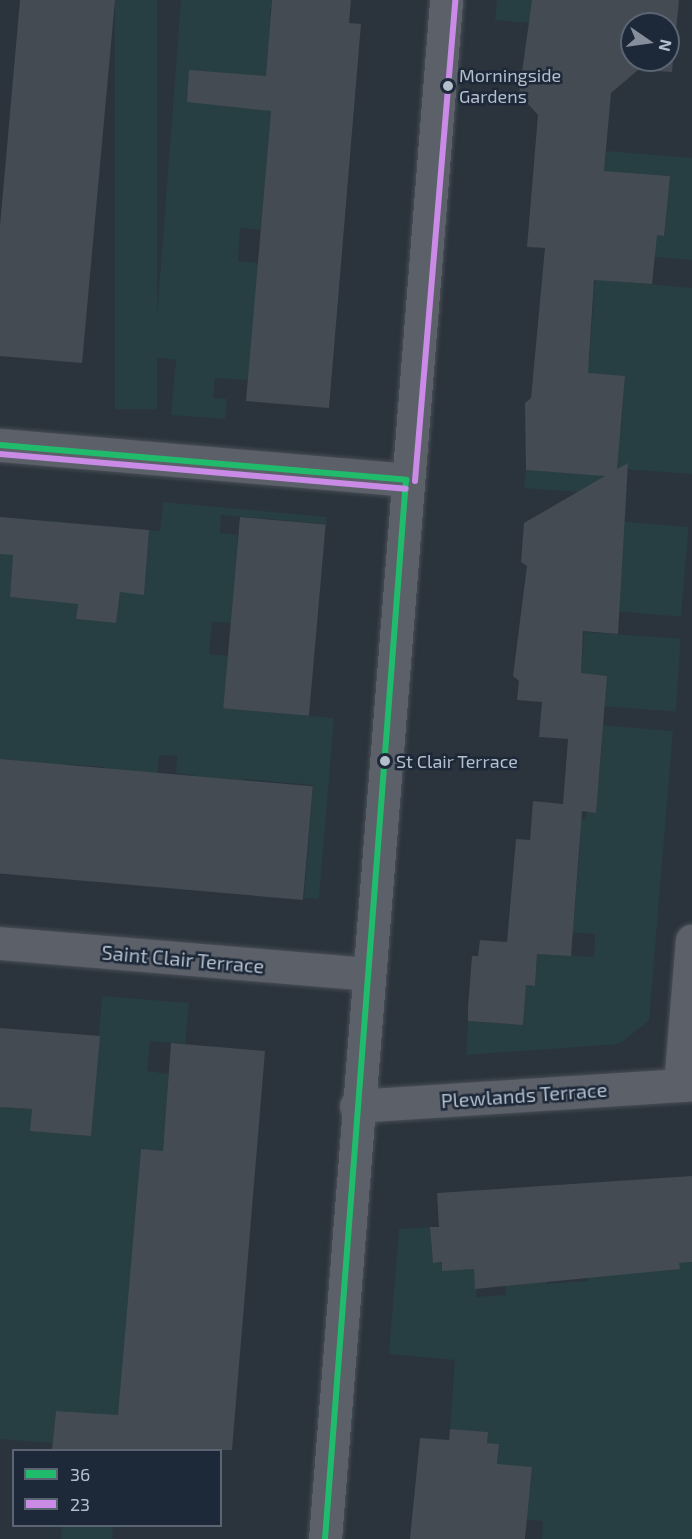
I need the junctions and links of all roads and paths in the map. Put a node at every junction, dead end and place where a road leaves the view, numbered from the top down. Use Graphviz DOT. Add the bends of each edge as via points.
graph roads {
  1 [pos="446,0"];
  2 [pos="0,445"];
  3 [pos="406,480"];
  4 [pos="692,940"];
  5 [pos="0,943"];
  6 [pos="366,974"];
  7 [pos="686,1085"];
  8 [pos="356,1106"];
  9 [pos="325,1539"];
  1 -- 3 [label="street"];
  2 -- 3 [label="street"];
  3 -- 6 [label="street"];
  4 -- 7 [label="street"];
  5 -- 6 [label="street, Saint Clair Terrace"];
  6 -- 8 [label="street"];
  7 -- 8 [label="street, Plewlands Terrace"];
  8 -- 9 [label="street"];
}
